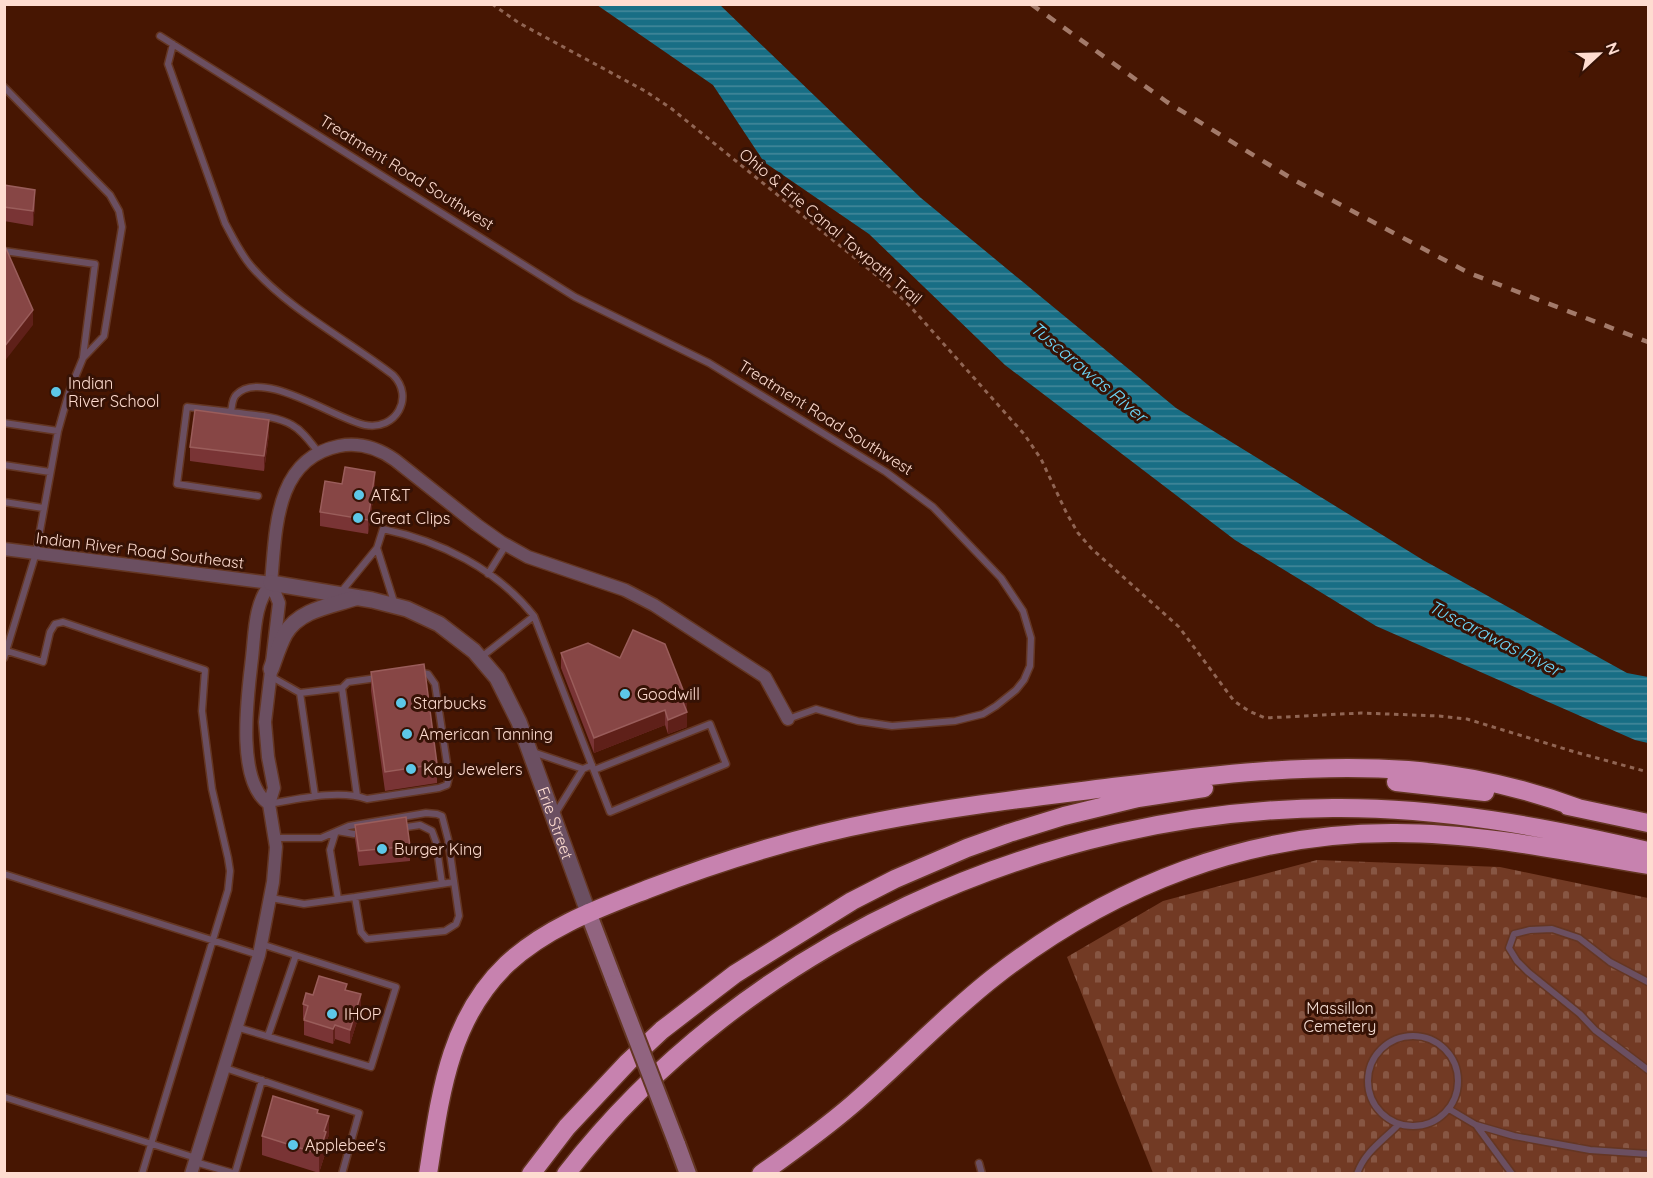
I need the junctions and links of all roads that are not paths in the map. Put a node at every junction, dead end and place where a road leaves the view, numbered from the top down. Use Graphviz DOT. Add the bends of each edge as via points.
graph roads {
  1 [pos="160,36"];
  2 [pos="174,44"];
  3 [pos="4,87"];
  4 [pos="4,251"];
  5 [pos="83,357"];
  6 [pos="231,412"];
  7 [pos="4,423"];
  8 [pos="58,431"];
  9 [pos="319,453"];
  10 [pos="4,465"];
  11 [pos="50,472"];
  12 [pos="258,496"];
  13 [pos="4,502"];
  14 [pos="43,508"];
  15 [pos="506,545"];
  16 [pos="377,548"];
  17 [pos="4,549"];
  18 [pos="36,553"];
  19 [pos="488,574"];
  20 [pos="271,583"];
  21 [pos="339,594"];
  22 [pos="358,598"];
  23 [pos="396,606"];
  24 [pos="534,616"];
  25 [pos="6,654"];
  26 [pos="480,658"];
  27 [pos="270,673"];
  28 [pos="404,674"];
  29 [pos="382,677"];
  30 [pos="342,688"];
  31 [pos="300,693"];
  32 [pos="788,719"];
  33 [pos="530,751"];
  34 [pos="593,768"];
  35 [pos="583,769"];
  36 [pos="315,796"];
  37 [pos="357,796"];
  38 [pos="269,804"];
  39 [pos="1578,808"];
  40 [pos="554,815"];
  41 [pos="1648,823"];
  42 [pos="396,828"];
  43 [pos="338,831"];
  44 [pos="375,831"];
  45 [pos="275,838"];
  46 [pos="1648,851"];
  47 [pos="1648,865"];
  48 [pos="4,874"];
  49 [pos="454,882"];
  50 [pos="442,884"];
  51 [pos="355,897"];
  52 [pos="271,898"];
  53 [pos="338,899"];
  54 [pos="588,912"];
  55 [pos="213,941"];
  56 [pos="260,949"];
  57 [pos="296,955"];
  58 [pos="1648,982"];
  59 [pos="236,1027"];
  60 [pos="268,1036"];
  61 [pos="224,1067"];
  62 [pos="1648,1070"];
  63 [pos="262,1080"];
  64 [pos="4,1097"];
  65 [pos="1449,1109"];
  66 [pos="1399,1124"];
  67 [pos="1476,1125"];
  68 [pos="152,1144"];
  69 [pos="1648,1154"];
  70 [pos="979,1163"];
  71 [pos="194,1164"];
  72 [pos="142,1173"];
  73 [pos="236,1173"];
  74 [pos="342,1173"];
  75 [pos="428,1173"];
  76 [pos="531,1173"];
  77 [pos="566,1173"];
  78 [pos="688,1173"];
  79 [pos="761,1173"];
  80 [pos="982,1173"];
  81 [pos="1357,1173"];
  82 [pos="1512,1173"];
  1 -- 2 [label="lane, Treatment Road Southwest"];
  2 -- 6 [label="lane" via="168,64 237,248 290,301 393,375 403,395 394,417 373,426 357,423 301,397 259,387 236,394"];
  2 -- 32 [label="lane, Treatment Road Southwest" via="575,297 709,363 886,472 933,507 1001,578 1023,610 1030,638 1030,666 1016,690 983,714 955,721 892,726 816,709"];
  3 -- 5 [label="lane" via="110,195 120,211 122,233 104,336"];
  4 -- 5 [label="lane" via="95,264"];
  5 -- 8 [label="lane"];
  6 -- 9 [label="lane" via="291,424"];
  6 -- 12 [label="lane" via="187,406 177,484"];
  7 -- 8 [label="lane"];
  8 -- 11 [label="lane"];
  9 -- 15 [label="street, Treatment Road Southwest" via="344,445 383,452"];
  9 -- 20 [label="street, Treatment Road Southwest" via="294,475 284,494"];
  10 -- 11 [label="lane"];
  11 -- 14 [label="lane"];
  13 -- 14 [label="lane"];
  14 -- 18 [label="lane"];
  15 -- 19 [label="lane"];
  15 -- 32 [label="street, Treatment Road Southwest" via="528,557 625,590 654,605 765,677"];
  16 -- 19 [label="lane" via="383,529 412,535"];
  16 -- 21 [label="lane"];
  16 -- 23 [label="lane"];
  17 -- 18 [label="street, Indian River Road Southeast"];
  18 -- 20 [label="street, Indian River Road Southeast"];
  18 -- 25 [label="lane"];
  19 -- 24 [label="lane" via="504,584"];
  20 -- 21 [label="street, Erie Street"];
  20 -- 27 [label="street" via="279,603"];
  20 -- 38 [label="street" via="259,604 246,719 255,787"];
  21 -- 22 [label="street, Erie Street"];
  22 -- 23 [label="street, Erie Street"];
  22 -- 27 [label="street" via="314,610 297,620 284,637"];
  23 -- 26 [label="street, Erie Street" via="439,624"];
  24 -- 26 [label="lane"];
  24 -- 34 [label="lane"];
  25 -- 55 [label="lane" via="43,662 50,632 55,624 63,622 205,670 201,703 207,757 230,872"];
  26 -- 33 [label="street, Erie Street" via="504,689"];
  27 -- 31 [label="lane"];
  27 -- 38 [label="street" via="265,733 274,788"];
  28 -- 37 [label="lane" via="424,672 434,680 448,783 439,788 367,799"];
  29 -- 30 [label="lane" via="348,682"];
  30 -- 31 [label="lane"];
  30 -- 37 [label="lane"];
  31 -- 36 [label="lane"];
  33 -- 35 [label="lane"];
  33 -- 40 [label="street, Erie Street"];
  34 -- 34 [label="lane" via="610,812 726,764 710,724"];
  34 -- 35 [label="lane"];
  35 -- 40 [label="lane"];
  36 -- 37 [label="lane"];
  36 -- 38 [label="lane"];
  38 -- 45 [label="street"];
  39 -- 41 [label="highway"];
  39 -- 54 [label="highway" via="1485,781 1406,770 1314,768 1199,777 879,821 744,856"];
  39 -- 76 [label="highway" via="1403,782 1284,780 1138,798 1009,833 863,896 735,974 662,1030 628,1062 567,1127"];
  40 -- 54 [label="street, Erie Street"];
  42 -- 50 [label="lane" via="420,825 432,831"];
  43 -- 44 [label="lane"];
  43 -- 45 [label="lane" via="321,838"];
  43 -- 49 [label="lane" via="420,814 440,815 446,823"];
  43 -- 53 [label="lane" via="330,850"];
  45 -- 52 [label="street"];
  46 -- 77 [label="highway" via="1476,818 1335,808 1233,814 1076,843 989,870 895,909 798,966 703,1034 631,1098"];
  47 -- 79 [label="highway" via="1493,840 1398,832 1284,841 1185,869 1121,896 1033,948 987,983 852,1105"];
  48 -- 55 [label="lane"];
  49 -- 50 [label="lane"];
  49 -- 51 [label="lane" via="459,919 445,931 367,939 361,932"];
  50 -- 51 [label="lane"];
  51 -- 53 [label="lane"];
  52 -- 53 [label="lane" via="304,904"];
  52 -- 56 [label="street"];
  54 -- 75 [label="highway" via="524,950 477,999 452,1050"];
  54 -- 78 [label="main road, Erie Street, bridge"];
  55 -- 56 [label="lane"];
  55 -- 68 [label="lane"];
  56 -- 57 [label="lane"];
  56 -- 59 [label="street"];
  57 -- 60 [label="lane"];
  57 -- 60 [label="lane" via="396,987 371,1067"];
  58 -- 62 [label="lane" via="1610,962 1579,938 1552,929 1514,934 1509,948 1528,972"];
  59 -- 60 [label="lane"];
  59 -- 61 [label="street"];
  61 -- 63 [label="lane"];
  61 -- 71 [label="street"];
  63 -- 73 [label="lane"];
  63 -- 74 [label="lane" via="359,1113"];
  64 -- 68 [label="lane"];
  65 -- 66 [label="lane" via="1426,1125"];
  65 -- 66 [label="lane" via="1459,1081 1449,1052 1423,1036 1393,1040 1380,1049 1372,1062 1369,1091 1380,1112"];
  65 -- 67 [label="lane"];
  66 -- 81 [label="lane" via="1373,1147"];
  67 -- 69 [label="lane" via="1590,1150"];
  67 -- 82 [label="lane"];
  68 -- 71 [label="lane"];
  68 -- 72 [label="lane"];
  70 -- 80 [label="lane"];
  71 -- 73 [label="lane"];
}
